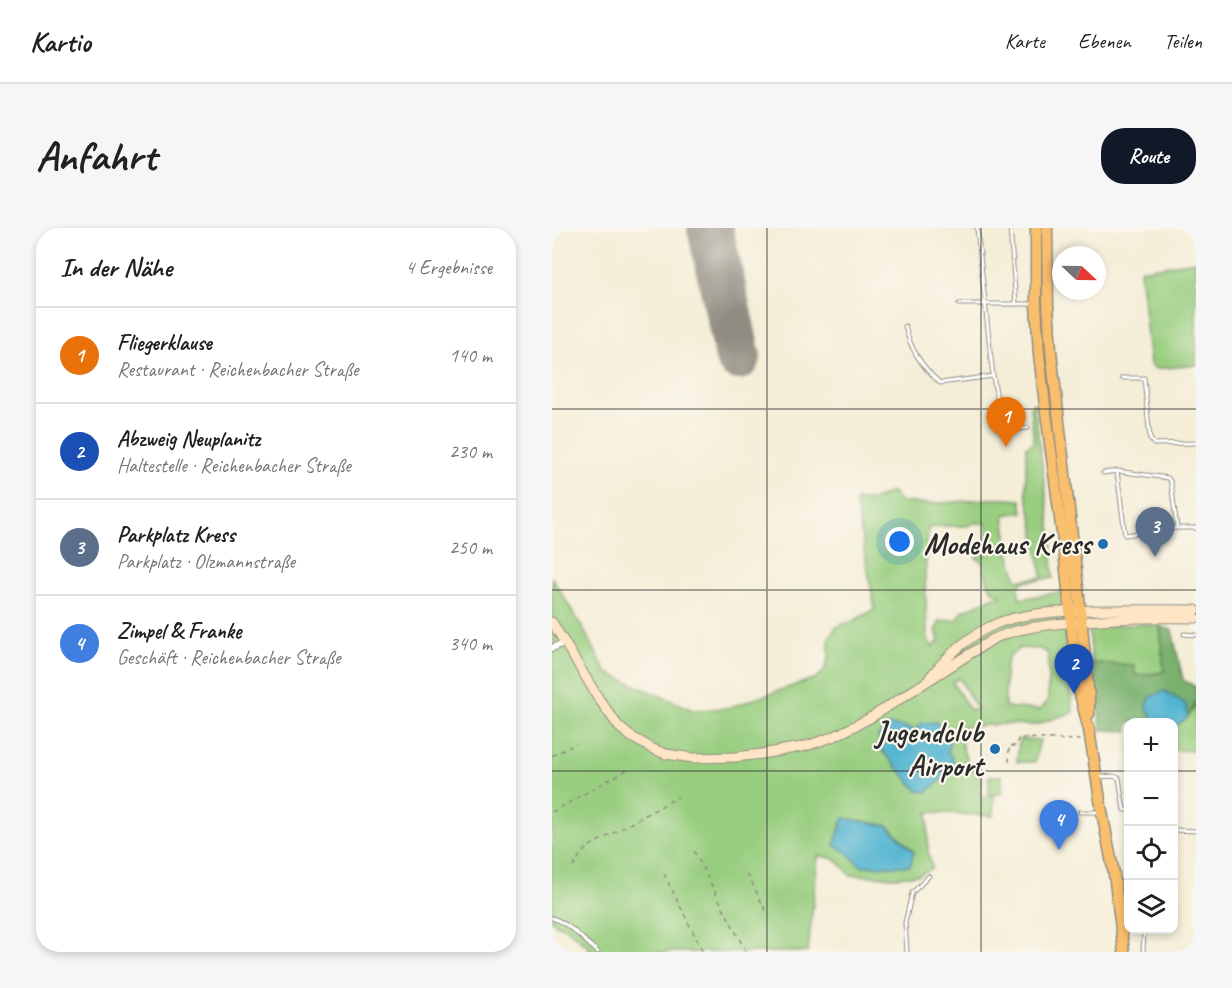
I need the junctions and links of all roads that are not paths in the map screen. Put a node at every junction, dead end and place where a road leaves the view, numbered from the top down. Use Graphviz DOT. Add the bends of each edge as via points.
graph roads {
  1 [pos="977,228"];
  2 [pos="1010,228"];
  3 [pos="1036,228"];
  4 [pos="1047,228"];
  5 [pos="985,303"];
  6 [pos="958,304"];
  7 [pos="1016,304"];
  8 [pos="1036,304"];
  9 [pos="1048,304"];
  10 [pos="905,327"];
  11 [pos="993,376"];
  12 [pos="1122,378"];
  13 [pos="1028,428"];
  14 [pos="1196,444"];
  15 [pos="1117,471"];
  16 [pos="1103,472"];
  17 [pos="1177,528"];
  18 [pos="1196,528"];
  19 [pos="1196,610"];
  20 [pos="1075,617"];
  21 [pos="1196,618"];
  22 [pos="552,622"];
  23 [pos="1184,634"];
  24 [pos="1196,635"];
  25 [pos="564,643"];
  26 [pos="552,648"];
  27 [pos="1097,777"];
  28 [pos="1124,810"];
  29 [pos="1080,812"];
  30 [pos="1102,812"];
  31 [pos="1178,830"];
  32 [pos="1196,831"];
  33 [pos="929,876"];
  34 [pos="552,918"];
  35 [pos="1144,934"];
  36 [pos="598,952"];
  37 [pos="907,952"];
  38 [pos="1124,952"];
  39 [pos="1143,952"];
  1 -- 5 [label="lane"];
  2 -- 7 [label="lane"];
  3 -- 8 [label="main road"];
  4 -- 9 [label="main road"];
  5 -- 6 [label="lane"];
  5 -- 7 [label="lane"];
  5 -- 11 [label="lane"];
  7 -- 8 [label="lane"];
  8 -- 9 [label="main road"];
  8 -- 20 [label="main road" via="1044,395"];
  9 -- 20 [label="main road"];
  10 -- 11 [label="lane" via="913,349 940,383"];
  11 -- 13 [label="lane" via="1006,431"];
  12 -- 14 [label="lane" via="1144,378 1150,439 1154,444"];
  15 -- 16 [label="lane"];
  15 -- 17 [label="lane" via="1168,478"];
  15 -- 17 [label="lane" via="1125,535"];
  17 -- 18 [label="lane"];
  19 -- 20 [label="main road"];
  20 -- 21 [label="main road"];
  20 -- 25 [label="main road" via="1027,615 987,628 944,660 926,681 870,718 821,741 726,758 666,754 630,736 599,699"];
  20 -- 27 [label="main road" via="1080,694"];
  22 -- 25 [label="main road"];
  23 -- 24 [label="lane"];
  25 -- 26 [label="street"];
  27 -- 28 [label="lane" via="1119,778"];
  27 -- 30 [label="main road"];
  29 -- 30 [label="lane"];
  30 -- 38 [label="main road"];
  31 -- 32 [label="lane"];
  33 -- 37 [label="lane" via="912,893 905,923"];
  34 -- 36 [label="lane"];
  35 -- 39 [label="lane"];
}
